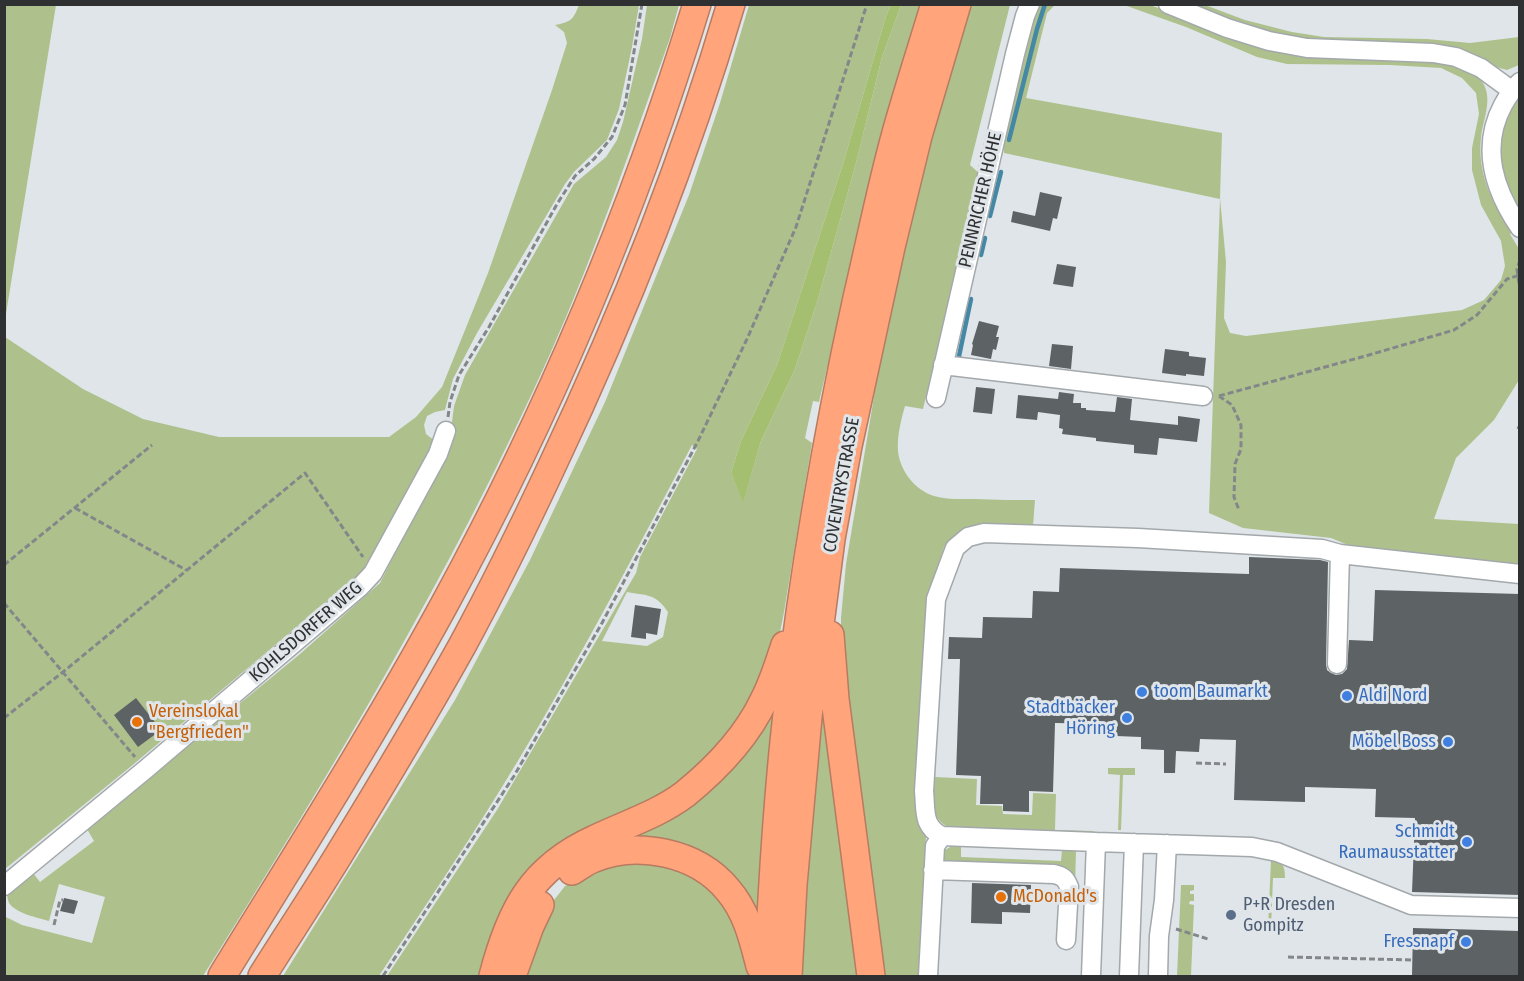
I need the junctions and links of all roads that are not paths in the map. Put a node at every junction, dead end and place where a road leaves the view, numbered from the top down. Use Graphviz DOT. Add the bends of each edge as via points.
graph roads {
  1 [pos="697,4"];
  2 [pos="731,4"];
  3 [pos="935,4"];
  4 [pos="957,4"];
  5 [pos="1030,4"];
  6 [pos="1168,4"];
  7 [pos="1515,86"];
  8 [pos="1520,228"];
  9 [pos="944,365"];
  10 [pos="1211,396"];
  11 [pos="936,398"];
  12 [pos="446,431"];
  13 [pos="1340,554"];
  14 [pos="1520,574"];
  15 [pos="814,590"];
  16 [pos="1337,664"];
  17 [pos="942,836"];
  18 [pos="1096,842"];
  19 [pos="1134,843"];
  20 [pos="1167,844"];
  21 [pos="933,870"];
  22 [pos="4,886"];
  23 [pos="1520,909"];
  24 [pos="1066,940"];
  25 [pos="222,976"];
  26 [pos="262,976"];
  27 [pos="493,976"];
  28 [pos="512,976"];
  29 [pos="762,976"];
  30 [pos="768,976"];
  31 [pos="788,976"];
  32 [pos="871,976"];
  33 [pos="928,976"];
  34 [pos="1091,976"];
  35 [pos="1129,976"];
  36 [pos="1158,976"];
  1 -- 25 [label="highway" via="623,217 517,464 444,605 365,744"];
  2 -- 26 [label="highway" via="693,126 636,278 520,535 408,740"];
  3 -- 15 [label="highway" via="896,134 847,345 828,444"];
  4 -- 15 [label="highway, COVENTRYSTRASSE" via="918,136"];
  5 -- 9 [label="street, PENNRICHER HÖHE" via="1015,54"];
  6 -- 7 [label="street" via="1227,28 1307,48 1456,57"];
  7 -- 8 [label="street" via="1497,118 1491,141 1498,189"];
  9 -- 10 [label="street"];
  9 -- 11 [label="street, PENNRICHER HÖHE"];
  12 -- 22 [label="street, KOHLSDORFER WEG" via="438,454 373,573 360,587"];
  13 -- 14 [label="street"];
  13 -- 16 [label="street"];
  13 -- 17 [label="street" via="1322,549 1138,538 984,533 968,537 955,548 936,599 924,790 926,819 932,830"];
  15 -- 27 [label="highway" via="755,718 731,751 684,795 567,854 538,878 512,920"];
  15 -- 30 [label="highway" via="787,713"];
  15 -- 31 [label="highway, COVENTRYSTRASSE"];
  15 -- 32 [label="highway" via="835,699"];
  17 -- 18 [label="street"];
  17 -- 21 [label="street" via="935,846"];
  18 -- 19 [label="street"];
  18 -- 34 [label="street"];
  19 -- 20 [label="street"];
  19 -- 35 [label="street"];
  20 -- 23 [label="street" via="1252,847 1276,852 1411,905"];
  20 -- 36 [label="street"];
  21 -- 24 [label="street" via="1062,875 1069,888"];
  21 -- 33 [label="street"];
  28 -- 29 [label="highway" via="538,908 561,879 591,859 641,850 692,862 728,889 753,937"];
}
